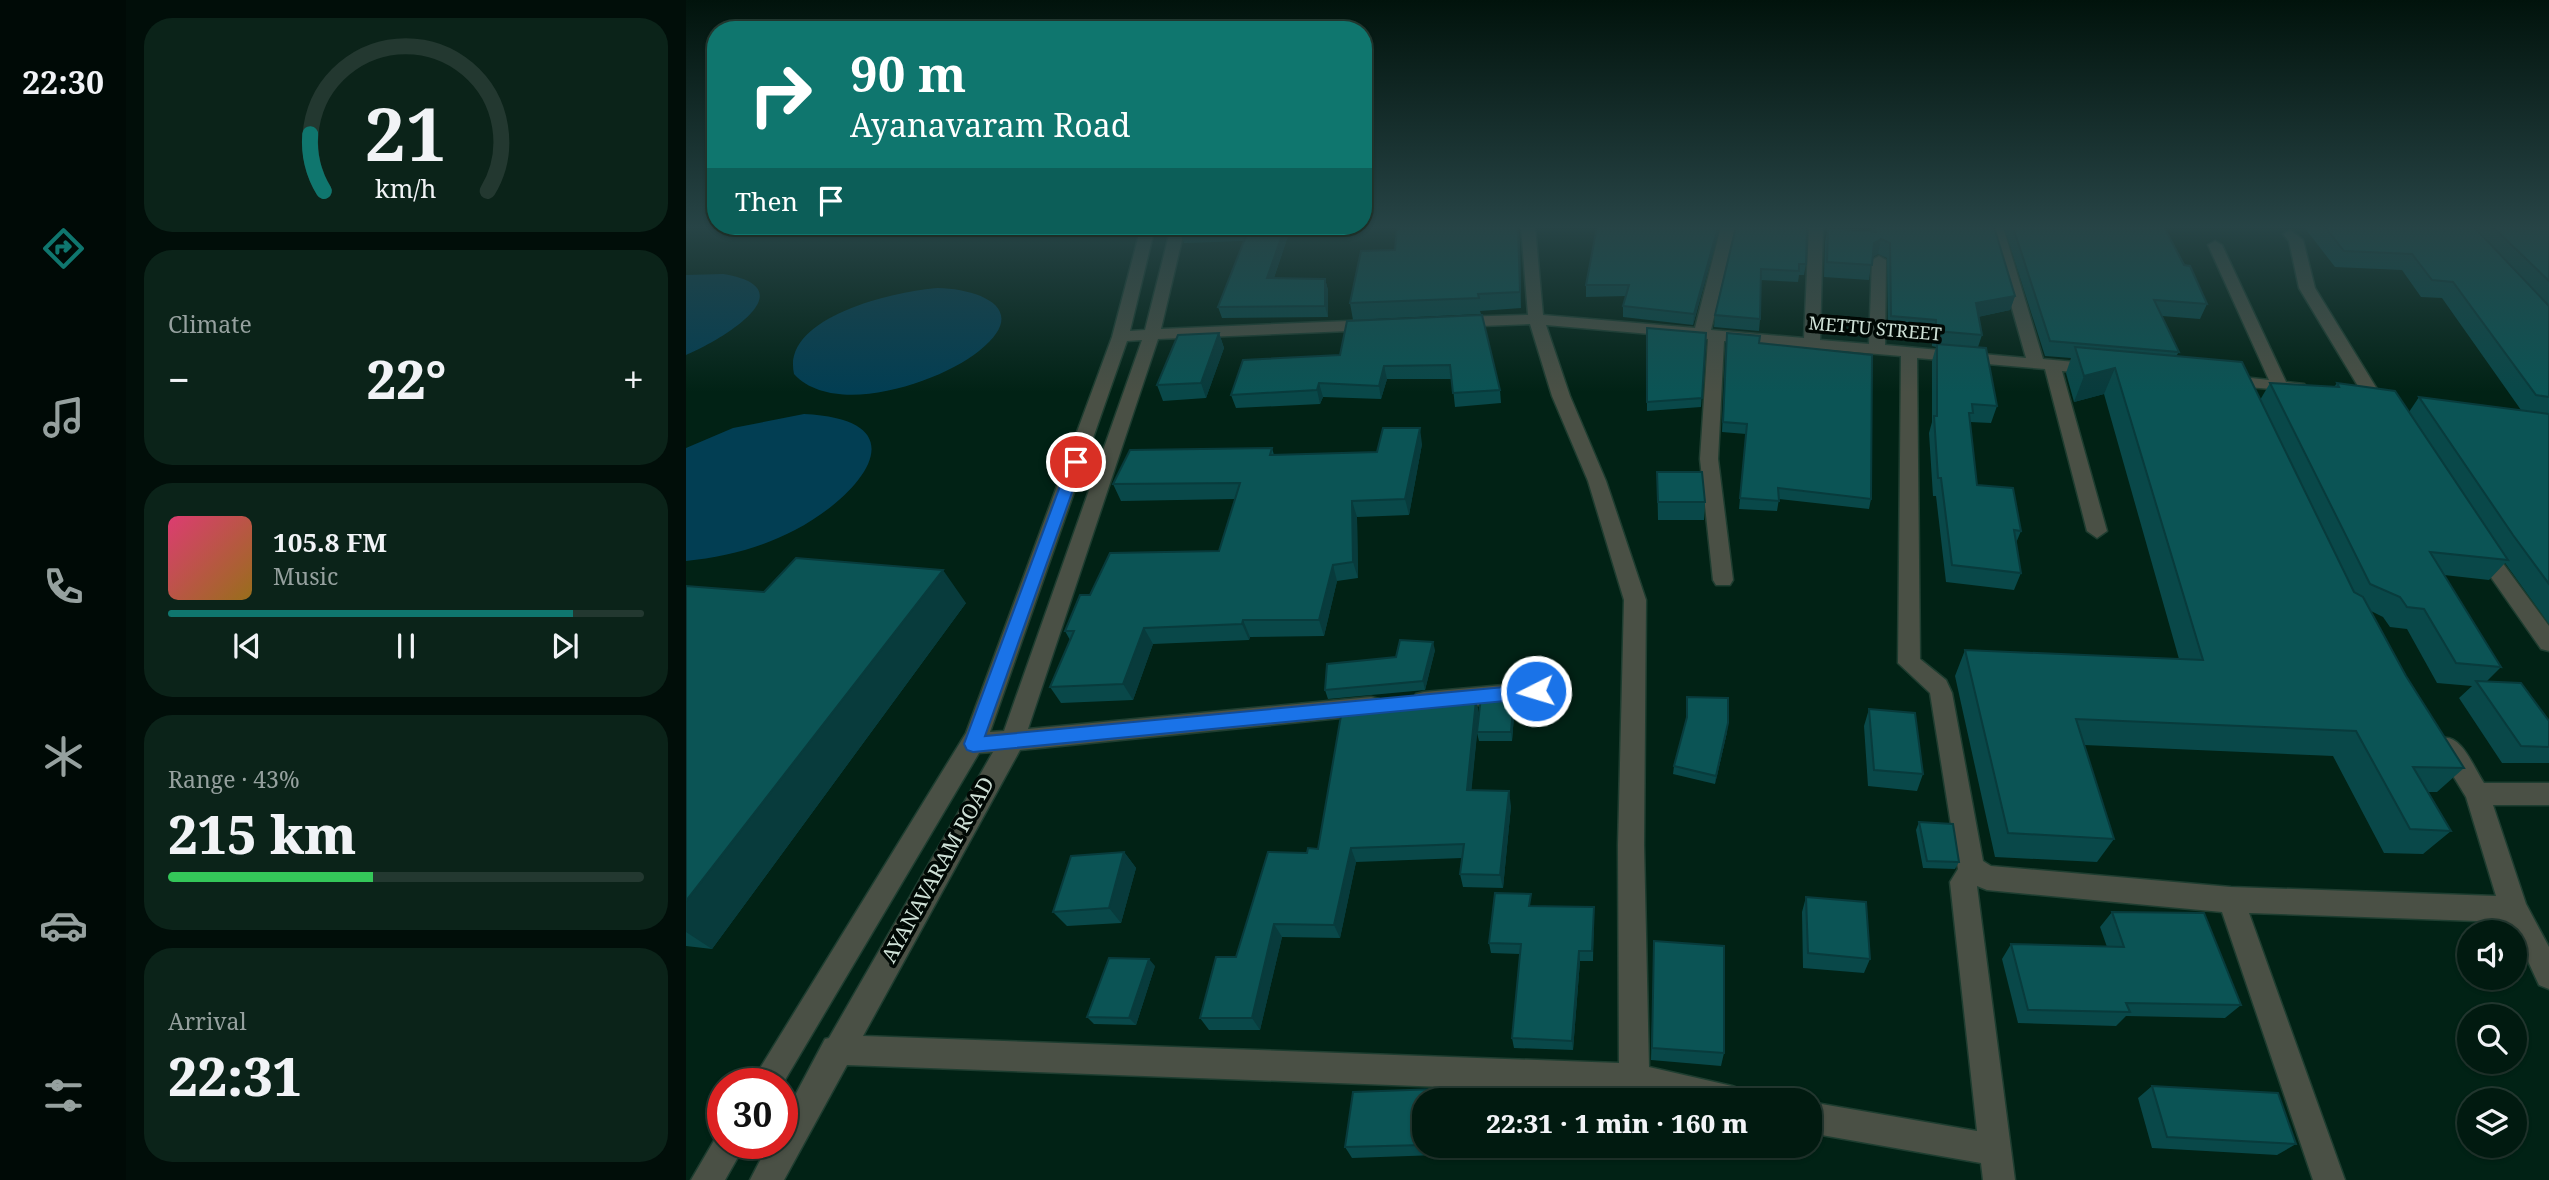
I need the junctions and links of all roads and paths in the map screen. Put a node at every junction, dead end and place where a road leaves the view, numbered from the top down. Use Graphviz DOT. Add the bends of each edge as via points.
graph roads {
  1 [pos="1134,282"];
  2 [pos="1165,282"];
  3 [pos="1533,282"];
  4 [pos="1718,282"];
  5 [pos="1814,282"];
  6 [pos="1878,282"];
  7 [pos="2015,282"];
  8 [pos="2232,282"];
  9 [pos="2306,282"];
  10 [pos="1536,318"];
  11 [pos="1440,322"];
  12 [pos="1385,324"];
  13 [pos="1152,334"];
  14 [pos="1709,334"];
  15 [pos="1121,336"];
  16 [pos="1812,342"];
  17 [pos="1877,348"];
  18 [pos="1909,351"];
  19 [pos="2044,364"];
  20 [pos="2118,371"];
  21 [pos="2210,379"];
  22 [pos="2237,381"];
  23 [pos="2279,384"];
  24 [pos="2315,391"];
  25 [pos="2351,397"];
  26 [pos="2248,405"];
  27 [pos="2467,526"];
  28 [pos="2097,531"];
  29 [pos="1723,580"];
  30 [pos="2549,643"];
  31 [pos="1536,691"];
  32 [pos="2436,727"];
  33 [pos="1013,739"];
  34 [pos="973,744"];
  35 [pos="2476,794"];
  36 [pos="2549,794"];
  37 [pos="1975,871"];
  38 [pos="2231,900"];
  39 [pos="2514,909"];
  40 [pos="2549,975"];
  41 [pos="836,1050"];
  42 [pos="775,1068"];
  43 [pos="1634,1079"];
  44 [pos="1674,1088"];
  45 [pos="1822,1121"];
  46 [pos="720,1159"];
  47 [pos="1997,1165"];
  48 [pos="707,1180"];
  49 [pos="766,1180"];
  50 [pos="2329,1180"];
  1 -- 15 [label="street, AYANAVARAM ROAD"];
  2 -- 13 [label="street, AYANAVARAM ROAD"];
  3 -- 10 [label="street"];
  4 -- 14 [label="street"];
  5 -- 16 [label="street"];
  6 -- 17 [label="street"];
  7 -- 19 [label="street"];
  8 -- 23 [label="street"];
  9 -- 25 [label="street" via="2387,407"];
  10 -- 11 [label="street, METTU STREET"];
  10 -- 14 [label="street, METTU STREET"];
  10 -- 43 [label="street" via="1561,396 1597,481 1635,600"];
  12 -- 13 [label="street"];
  13 -- 15 [label="street"];
  13 -- 33 [label="street, AYANAVARAM ROAD"];
  14 -- 16 [label="street, METTU STREET"];
  14 -- 29 [label="street" via="1709,459"];
  15 -- 34 [label="street, AYANAVARAM ROAD"];
  16 -- 17 [label="street, METTU STREET"];
  17 -- 18 [label="street, METTU STREET"];
  18 -- 19 [label="street, METTU STREET"];
  18 -- 37 [label="street" via="1909,663 1941,693"];
  19 -- 20 [label="street, METTU STREET"];
  19 -- 28 [label="street"];
  21 -- 22 [label="street"];
  22 -- 23 [label="street"];
  22 -- 26 [label="street"];
  23 -- 24 [label="street"];
  27 -- 30 [label="street"];
  31 -- 33 [label="street"];
  32 -- 35 [label="street"];
  33 -- 34 [label="street"];
  33 -- 41 [label="street, AYANAVARAM ROAD"];
  34 -- 42 [label="street, AYANAVARAM ROAD"];
  35 -- 36 [label="street"];
  35 -- 39 [label="street"];
  37 -- 38 [label="street" via="1987,878"];
  37 -- 47 [label="street" via="1963,882 1963,903"];
  38 -- 39 [label="street"];
  38 -- 50 [label="street"];
  39 -- 40 [label="street"];
  41 -- 43 [label="street"];
  41 -- 49 [label="street, AYANAVARAM ROAD"];
  43 -- 44 [label="street"];
  45 -- 47 [label="street"];
  46 -- 48 [label="street"];
}
